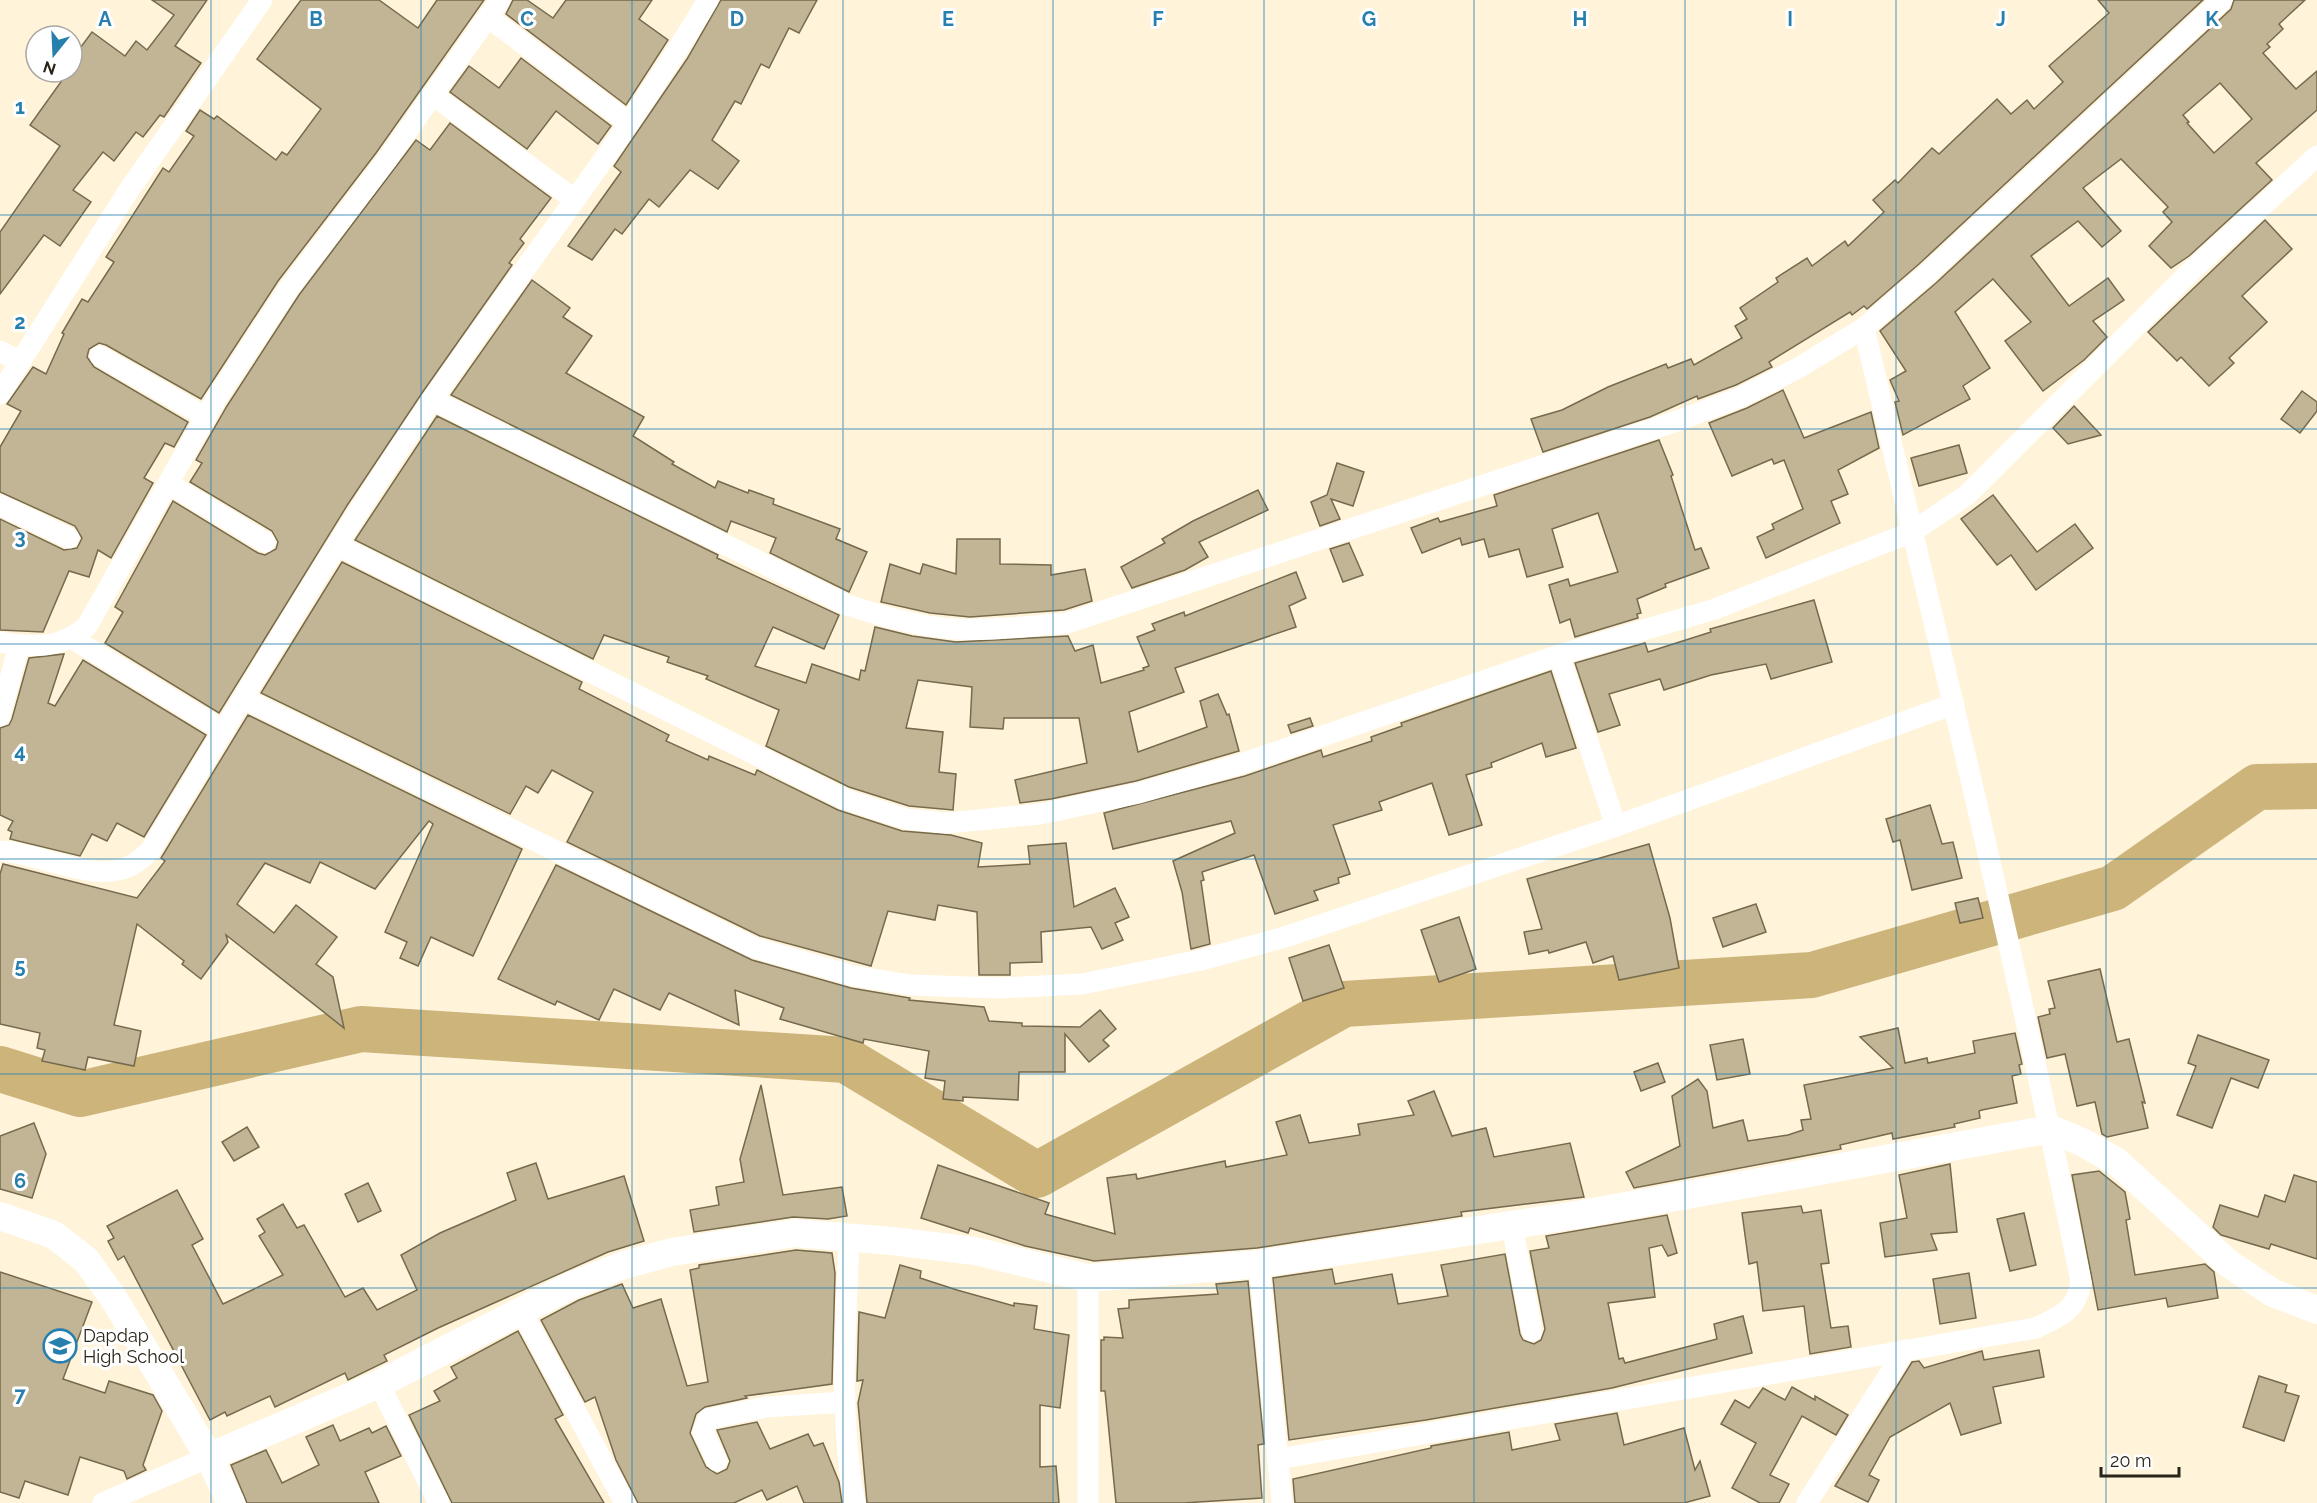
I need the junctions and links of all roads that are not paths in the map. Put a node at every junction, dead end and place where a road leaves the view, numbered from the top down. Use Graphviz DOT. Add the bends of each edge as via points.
graph roads {
  1 [pos="262,0"];
  2 [pos="708,0"];
  3 [pos="2222,0"];
  4 [pos="494,8"];
  5 [pos="433,95"];
  6 [pos="629,123"];
  7 [pos="2317,156"];
  8 [pos="575,200"];
  9 [pos="1864,328"];
  10 [pos="0,351"];
  11 [pos="100,356"];
  12 [pos="20,362"];
  13 [pos="0,394"];
  14 [pos="433,400"];
  15 [pos="206,417"];
  16 [pos="169,483"];
  17 [pos="0,504"];
  18 [pos="1912,532"];
  19 [pos="69,538"];
  20 [pos="265,542"];
  21 [pos="337,544"];
  22 [pos="73,639"];
  23 [pos="10,643"];
  24 [pos="1559,655"];
  25 [pos="244,699"];
  26 [pos="1954,704"];
  27 [pos="0,716"];
  28 [pos="224,731"];
  29 [pos="1616,826"];
  30 [pos="0,851"];
  31 [pos="2051,1129"];
  32 [pos="0,1216"];
  33 [pos="1512,1225"];
  34 [pos="849,1237"];
  35 [pos="1259,1264"];
  36 [pos="1088,1278"];
  37 [pos="521,1310"];
  38 [pos="2317,1310"];
  39 [pos="1532,1331"];
  40 [pos="1905,1350"];
  41 [pos="379,1384"];
  42 [pos="845,1402"];
  43 [pos="209,1457"];
  44 [pos="1278,1459"];
  45 [pos="717,1461"];
  46 [pos="103,1503"];
  47 [pos="231,1503"];
  48 [pos="439,1503"];
  49 [pos="625,1503"];
  50 [pos="855,1503"];
  51 [pos="1088,1503"];
  52 [pos="1282,1503"];
  53 [pos="1807,1503"];
  1 -- 12 [label="street" via="129,190"];
  2 -- 6 [label="street" via="667,70"];
  3 -- 9 [label="street"];
  4 -- 5 [label="street"];
  4 -- 6 [label="street"];
  5 -- 8 [label="street"];
  5 -- 15 [label="street" via="289,288"];
  6 -- 8 [label="street"];
  7 -- 18 [label="street" via="2160,301 1966,495"];
  8 -- 14 [label="street"];
  9 -- 14 [label="street" via="1741,397 1680,420 1111,610 1067,623 1004,628 955,629 912,623 847,605"];
  9 -- 18 [label="street"];
  10 -- 12 [label="street"];
  11 -- 15 [label="street"];
  12 -- 13 [label="street"];
  14 -- 21 [label="street"];
  15 -- 16 [label="street"];
  16 -- 20 [label="street"];
  16 -- 22 [label="street" via="87,626"];
  17 -- 19 [label="street"];
  18 -- 24 [label="street" via="1715,609"];
  18 -- 26 [label="street"];
  21 -- 24 [label="street" via="844,800 915,820 945,822 1040,814 1139,793 1241,764"];
  21 -- 25 [label="street"];
  22 -- 23 [label="street" via="49,645"];
  22 -- 28 [label="street"];
  23 -- 27 [label="street"];
  24 -- 29 [label="street"];
  25 -- 28 [label="street"];
  25 -- 29 [label="street" via="755,948 854,976 910,984 998,988 1082,984 1201,960 1285,938"];
  26 -- 29 [label="street"];
  26 -- 31 [label="street"];
  28 -- 30 [label="street" via="150,851 130,866 81,869"];
  31 -- 33 [label="street"];
  31 -- 38 [label="street" via="2117,1162 2228,1263 2273,1293"];
  31 -- 40 [label="street" via="2081,1282 2078,1297 2068,1312 2036,1328"];
  32 -- 43 [label="street" via="54,1235 86,1260 114,1299"];
  33 -- 35 [label="street"];
  33 -- 39 [label="street"];
  34 -- 36 [label="street" via="975,1251"];
  34 -- 37 [label="street" via="795,1233 672,1252 624,1265"];
  34 -- 42 [label="street"];
  35 -- 36 [label="street"];
  35 -- 44 [label="street"];
  36 -- 51 [label="street"];
  37 -- 41 [label="street"];
  37 -- 49 [label="street"];
  40 -- 44 [label="street"];
  40 -- 53 [label="street"];
  41 -- 43 [label="street"];
  41 -- 48 [label="street"];
  42 -- 45 [label="street" via="766,1407 708,1419 703,1431"];
  42 -- 50 [label="street" via="847,1464"];
  43 -- 46 [label="street"];
  43 -- 47 [label="street"];
  44 -- 52 [label="street"];
}
